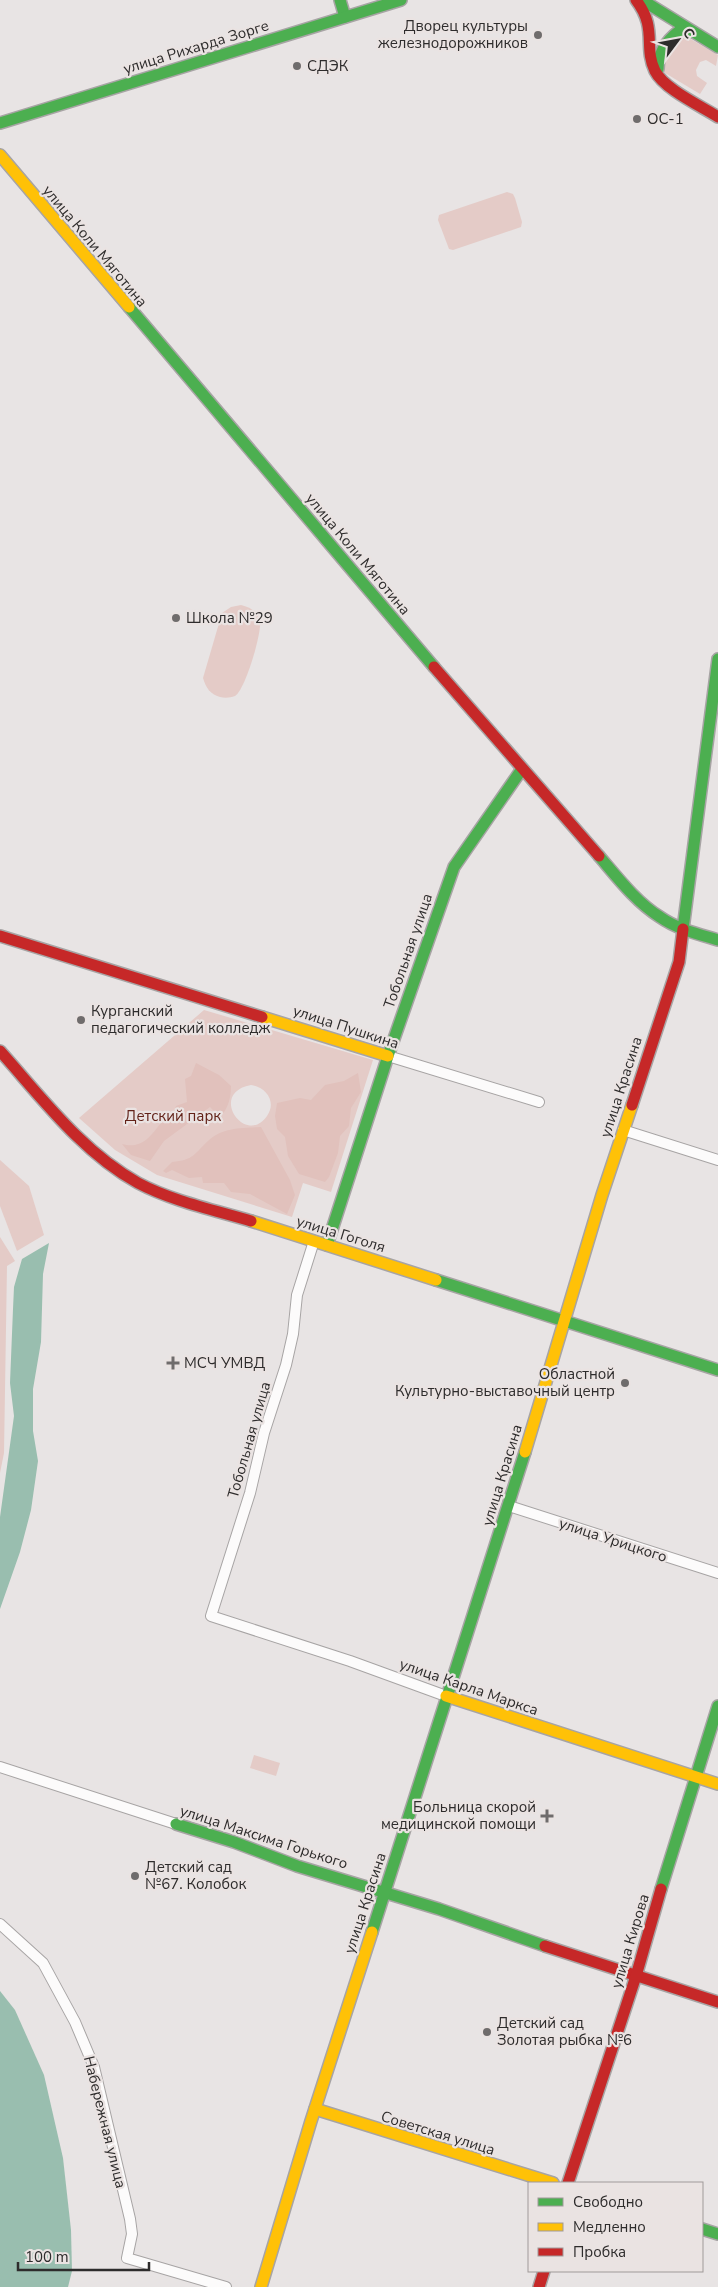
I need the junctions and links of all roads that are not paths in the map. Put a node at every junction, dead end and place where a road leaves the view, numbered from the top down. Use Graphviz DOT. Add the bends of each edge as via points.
graph roads {
  1 [pos="340,0"];
  2 [pos="401,0"];
  3 [pos="636,0"];
  4 [pos="642,0"];
  5 [pos="345,17"];
  6 [pos="693,32"];
  7 [pos="718,48"];
  8 [pos="659,77"];
  9 [pos="718,117"];
  10 [pos="0,123"];
  11 [pos="0,155"];
  12 [pos="718,659"];
  13 [pos="522,769"];
  14 [pos="683,929"];
  15 [pos="0,936"];
  16 [pos="718,940"];
  17 [pos="0,1051"];
  18 [pos="388,1056"];
  19 [pos="539,1102"];
  20 [pos="623,1130"];
  21 [pos="718,1160"];
  22 [pos="314,1241"];
  23 [pos="327,1244"];
  24 [pos="564,1321"];
  25 [pos="718,1370"];
  26 [pos="509,1506"];
  27 [pos="718,1573"];
  28 [pos="211,1616"];
  29 [pos="446,1696"];
  30 [pos="718,1706"];
  31 [pos="1,1771"];
  32 [pos="695,1776"];
  33 [pos="718,1784"];
  34 [pos="176,1824"];
  35 [pos="384,1890"];
  36 [pos="0,1924"];
  37 [pos="636,1976"];
  38 [pos="718,2002"];
  39 [pos="315,2110"];
  40 [pos="550,2182"];
  41 [pos="568,2182"];
  42 [pos="703,2229"];
  43 [pos="718,2234"];
  44 [pos="544,2272"];
  45 [pos="226,2287"];
  46 [pos="261,2287"];
  47 [pos="540,2287"];
  1 -- 5 [label="main road"];
  2 -- 5 [label="main road, улица Рихарда Зорге"];
  3 -- 8 [label="main road" via="648,17 653,63"];
  4 -- 6 [label="main road"];
  5 -- 10 [label="main road, улица Рихарда Зорге"];
  6 -- 7 [label="main road"];
  6 -- 8 [label="main road" via="679,31 671,36 659,55"];
  8 -- 9 [label="main road"];
  11 -- 13 [label="main road, улица Коли Мяготина"];
  12 -- 14 [label="main road, улица Красина"];
  13 -- 14 [label="main road, улица Коли Мяготина" via="629,891 660,917"];
  13 -- 18 [label="main road, Тобольная улица" via="454,867"];
  14 -- 16 [label="main road, улица Коли Мяготина"];
  14 -- 20 [label="main road, улица Красина" via="678,962"];
  15 -- 18 [label="main road, улица Пушкина"];
  17 -- 22 [label="main road, улица Гоголя" via="73,1131 108,1163 138,1182 170,1196"];
  18 -- 19 [label="street, улица Пушкина"];
  18 -- 23 [label="main road, Тобольная улица"];
  20 -- 21 [label="street"];
  20 -- 24 [label="main road, улица Красина"];
  22 -- 23 [label="main road, улица Гоголя"];
  22 -- 28 [label="street, Тобольная улица" via="296,1295 286,1366"];
  23 -- 24 [label="main road, улица Гоголя"];
  24 -- 25 [label="main road, улица Гоголя"];
  24 -- 26 [label="main road, улица Красина"];
  26 -- 27 [label="street, улица Урицкого"];
  26 -- 29 [label="main road, улица Красина"];
  28 -- 29 [label="street, улица Карла Маркса"];
  29 -- 32 [label="main road, улица Карла Маркса"];
  29 -- 35 [label="main road, улица Красина"];
  30 -- 32 [label="main road, улица Кирова"];
  31 -- 34 [label="street, улица Максима Горького"];
  32 -- 33 [label="main road, улица Карла Маркса"];
  32 -- 37 [label="main road, улица Кирова"];
  34 -- 35 [label="main road, улица Максима Горького" via="297,1866"];
  35 -- 37 [label="main road, улица Максима Горького"];
  35 -- 39 [label="main road, улица Красина"];
  36 -- 45 [label="street, Набережная улица" via="43,1963 75,2022 94,2067 130,2219 132,2234 128,2258"];
  37 -- 38 [label="main road, улица Максима Горького"];
  37 -- 41 [label="main road, улица Кирова"];
  39 -- 40 [label="main road, Советская улица"];
  39 -- 46 [label="main road, улица Красина"];
  42 -- 43 [label="main road"];
  44 -- 47 [label="main road"];
}
